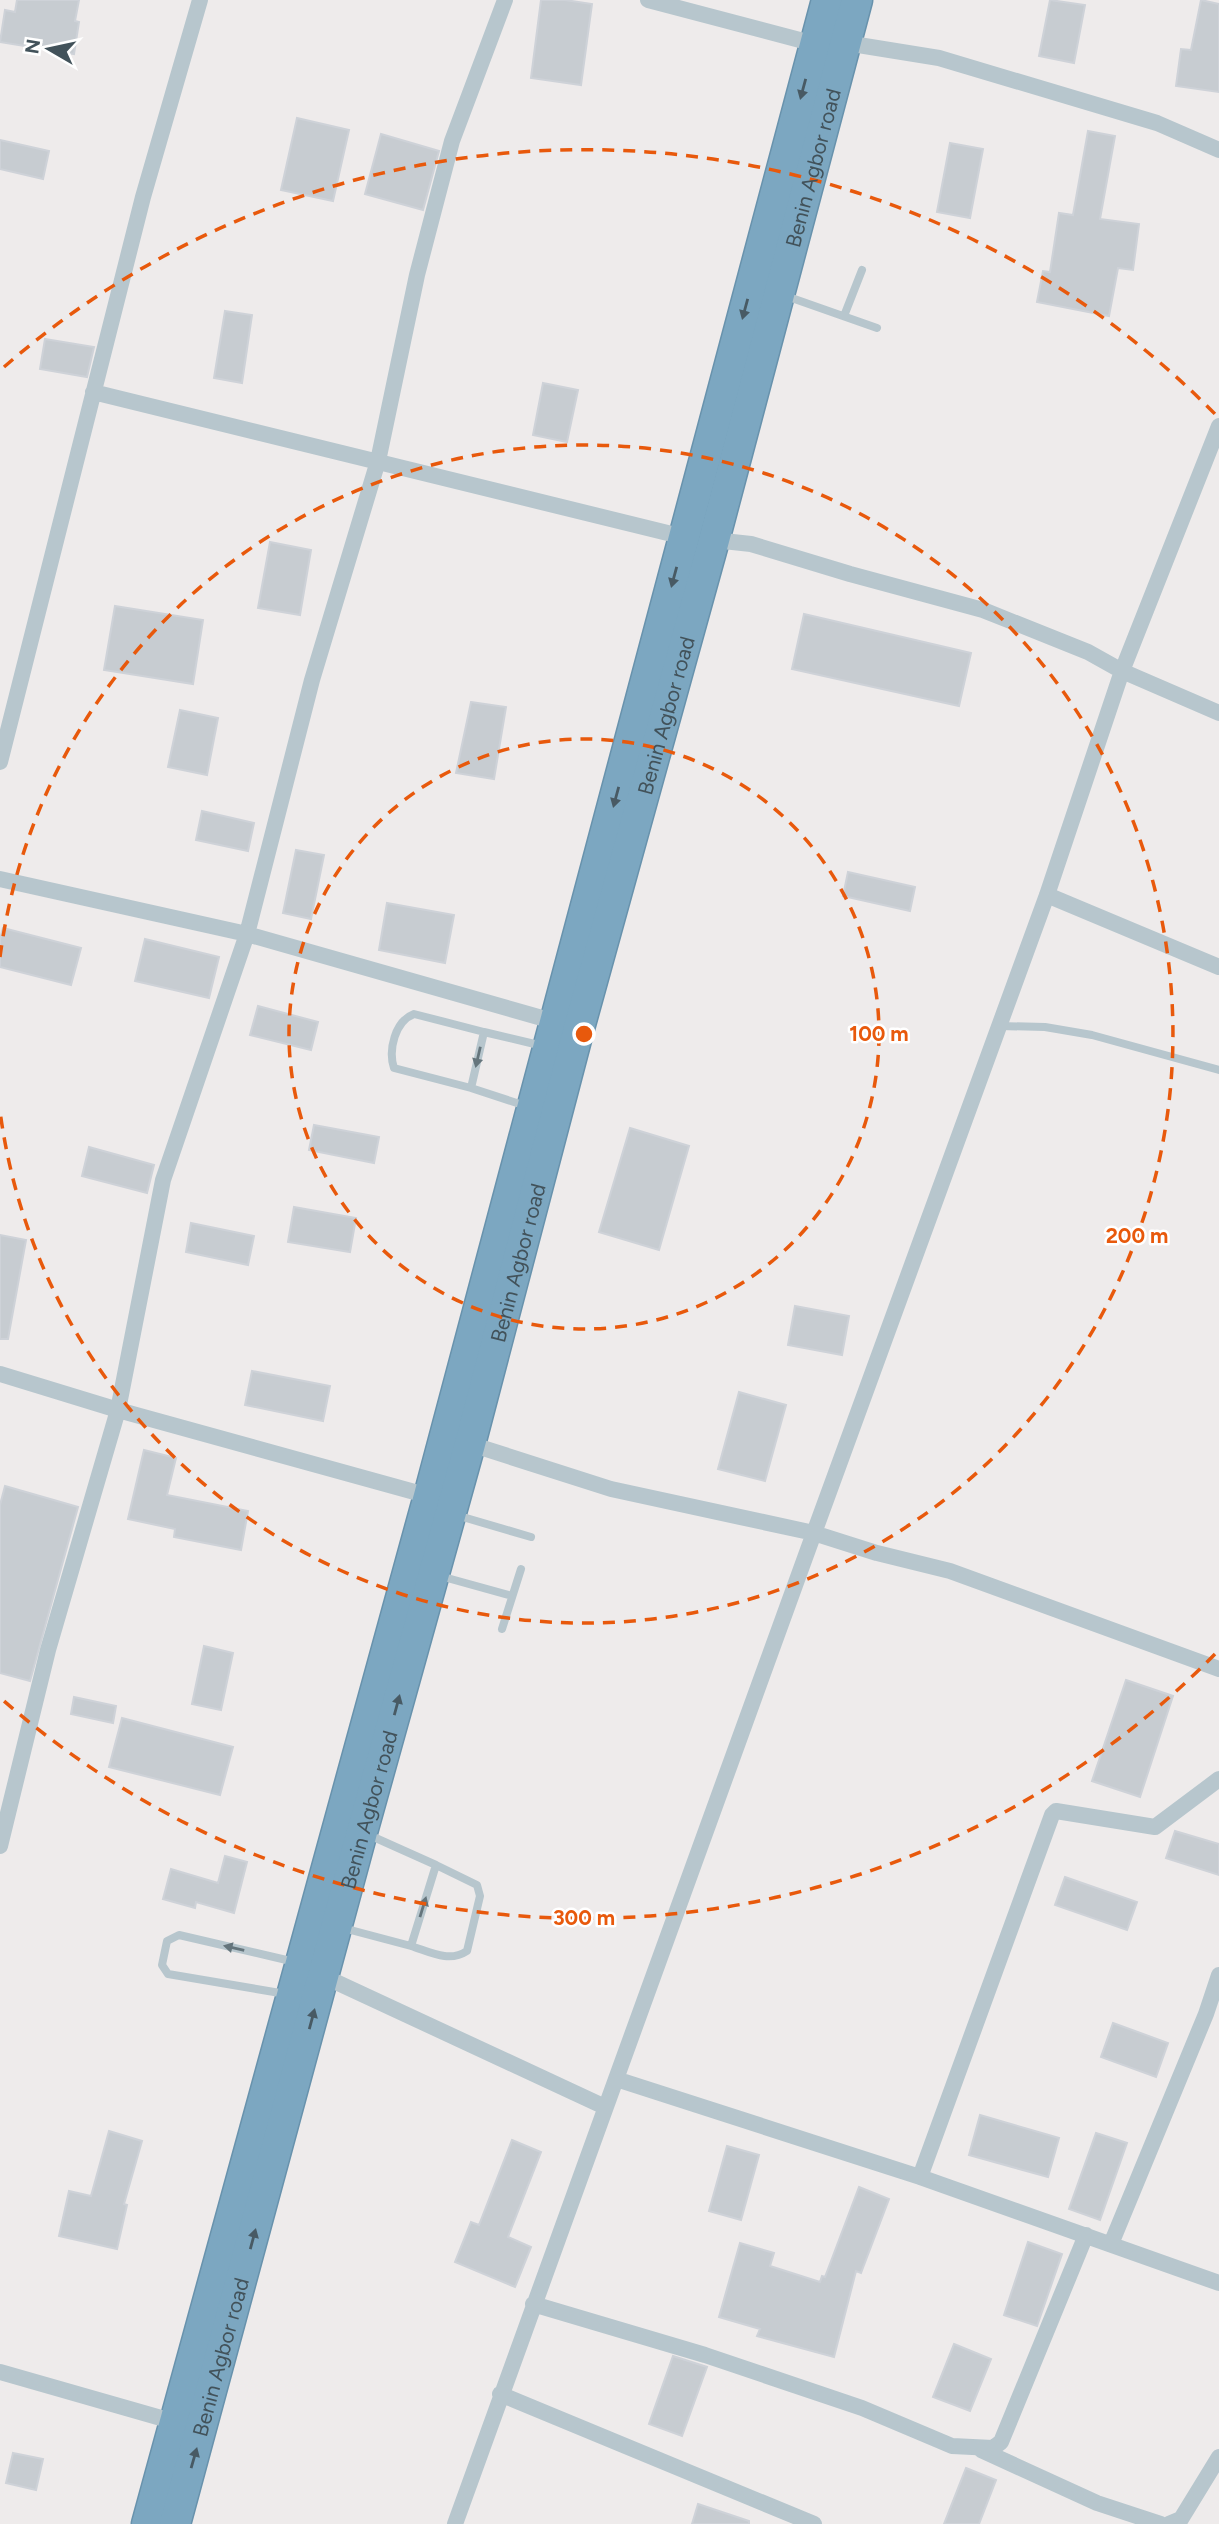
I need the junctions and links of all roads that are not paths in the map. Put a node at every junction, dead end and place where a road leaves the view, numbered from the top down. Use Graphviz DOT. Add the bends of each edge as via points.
graph roads {
  1 [pos="200,0"];
  2 [pos="505,0"];
  3 [pos="648,0"];
  4 [pos="827,0"];
  5 [pos="857,0"];
  6 [pos="846,43"];
  7 [pos="815,44"];
  8 [pos="1219,150"];
  9 [pos="862,270"];
  10 [pos="779,294"];
  11 [pos="844,316"];
  12 [pos="877,328"];
  13 [pos="93,392"];
  14 [pos="1218,430"];
  15 [pos="379,461"];
  16 [pos="684,537"];
  17 [pos="714,540"];
  18 [pos="1122,671"];
  19 [pos="1219,712"];
  20 [pos="0,762"];
  21 [pos="0,879"];
  22 [pos="1047,895"];
  23 [pos="247,934"];
  24 [pos="1219,967"];
  25 [pos="999,1026"];
  26 [pos="484,1032"];
  27 [pos="553,1034"];
  28 [pos="1219,1070"];
  29 [pos="471,1088"];
  30 [pos="533,1108"];
  31 [pos="0,1374"];
  32 [pos="118,1410"];
  33 [pos="458,1440"];
  34 [pos="440,1505"];
  35 [pos="814,1533"];
  36 [pos="531,1537"];
  37 [pos="521,1569"];
  38 [pos="433,1574"];
  39 [pos="512,1596"];
  40 [pos="502,1629"];
  41 [pos="1219,1669"];
  42 [pos="1219,1779"];
  43 [pos="362,1832"];
  44 [pos="0,1846"];
  45 [pos="436,1865"];
  46 [pos="336,1927"];
  47 [pos="411,1946"];
  48 [pos="312,1970"];
  49 [pos="1219,1975"];
  50 [pos="292,1995"];
  51 [pos="616,2079"];
  52 [pos="605,2107"];
  53 [pos="919,2177"];
  54 [pos="1086,2235"];
  55 [pos="1111,2244"];
  56 [pos="1219,2283"];
  57 [pos="533,2305"];
  58 [pos="0,2372"];
  59 [pos="500,2394"];
  60 [pos="175,2422"];
  61 [pos="979,2449"];
  62 [pos="1219,2457"];
  63 [pos="147,2524"];
  64 [pos="175,2524"];
  65 [pos="455,2524"];
  66 [pos="814,2524"];
  67 [pos="1161,2524"];
  68 [pos="1169,2524"];
  1 -- 13 [label="street"];
  2 -- 15 [label="street" via="452,141 417,275"];
  3 -- 7 [label="street"];
  4 -- 7 [label="highway, Benin Agbor road"];
  5 -- 6 [label="highway, Benin Agbor road"];
  6 -- 8 [label="street" via="939,58 1157,123"];
  6 -- 10 [label="highway, Benin Agbor road"];
  7 -- 16 [label="highway, Benin Agbor road, one-way"];
  9 -- 11 [label="lane"];
  10 -- 11 [label="lane"];
  10 -- 17 [label="highway, Benin Agbor road"];
  11 -- 12 [label="lane"];
  13 -- 15 [label="street"];
  13 -- 20 [label="street"];
  14 -- 18 [label="street"];
  15 -- 16 [label="street"];
  15 -- 23 [label="street" via="312,680"];
  16 -- 27 [label="highway, Benin Agbor road, one-way"];
  17 -- 18 [label="street" via="751,544 983,610 1088,652"];
  17 -- 33 [label="highway, Benin Agbor road" via="579,1028"];
  18 -- 19 [label="street"];
  18 -- 22 [label="street"];
  21 -- 23 [label="street"];
  22 -- 24 [label="street"];
  22 -- 25 [label="street"];
  23 -- 27 [label="street"];
  23 -- 32 [label="street" via="163,1180"];
  25 -- 28 [label="lane" via="1092,1035"];
  25 -- 35 [label="street"];
  26 -- 27 [label="lane"];
  26 -- 29 [label="lane, one-way"];
  26 -- 29 [label="lane" via="414,1014 398,1026 390,1056 394,1068"];
  27 -- 30 [label="highway, Benin Agbor road"];
  29 -- 30 [label="lane"];
  30 -- 33 [label="highway, Benin Agbor road"];
  31 -- 32 [label="street"];
  32 -- 34 [label="street"];
  32 -- 44 [label="street" via="48,1650"];
  33 -- 34 [label="highway, Benin Agbor road"];
  33 -- 35 [label="street" via="611,1489"];
  34 -- 36 [label="lane"];
  34 -- 38 [label="highway, Benin Agbor road"];
  34 -- 48 [label="highway, Benin Agbor road"];
  35 -- 41 [label="street" via="950,1571"];
  35 -- 51 [label="street"];
  37 -- 39 [label="lane"];
  38 -- 39 [label="lane"];
  43 -- 38 [label="highway, Benin Agbor road, one-way"];
  39 -- 40 [label="lane"];
  42 -- 53 [label="street" via="1156,1826 1056,1811 1052,1815"];
  43 -- 45 [label="lane"];
  43 -- 46 [label="highway, Benin Agbor road"];
  47 -- 45 [label="lane, one-way"];
  45 -- 47 [label="lane" via="477,1885 480,1896 467,1951 448,1958"];
  46 -- 47 [label="lane"];
  46 -- 48 [label="highway, Benin Agbor road"];
  48 -- 50 [label="highway, Benin Agbor road"];
  48 -- 50 [label="lane, one-way" via="179,1935 167,1941 162,1965 167,1974"];
  48 -- 52 [label="street"];
  64 -- 48 [label="highway, Benin Agbor road, one-way" via="206,2418"];
  49 -- 55 [label="street"];
  50 -- 60 [label="highway, Benin Agbor road"];
  51 -- 52 [label="street"];
  51 -- 53 [label="street"];
  52 -- 57 [label="street"];
  53 -- 54 [label="street"];
  54 -- 55 [label="street"];
  54 -- 61 [label="street" via="1001,2442"];
  55 -- 56 [label="street"];
  57 -- 59 [label="street"];
  57 -- 61 [label="street" via="862,2407 952,2446"];
  58 -- 60 [label="street"];
  59 -- 65 [label="street"];
  59 -- 66 [label="street"];
  60 -- 63 [label="highway, Benin Agbor road"];
  61 -- 67 [label="street" via="1097,2503"];
  62 -- 68 [label="street" via="1181,2519"];
}
